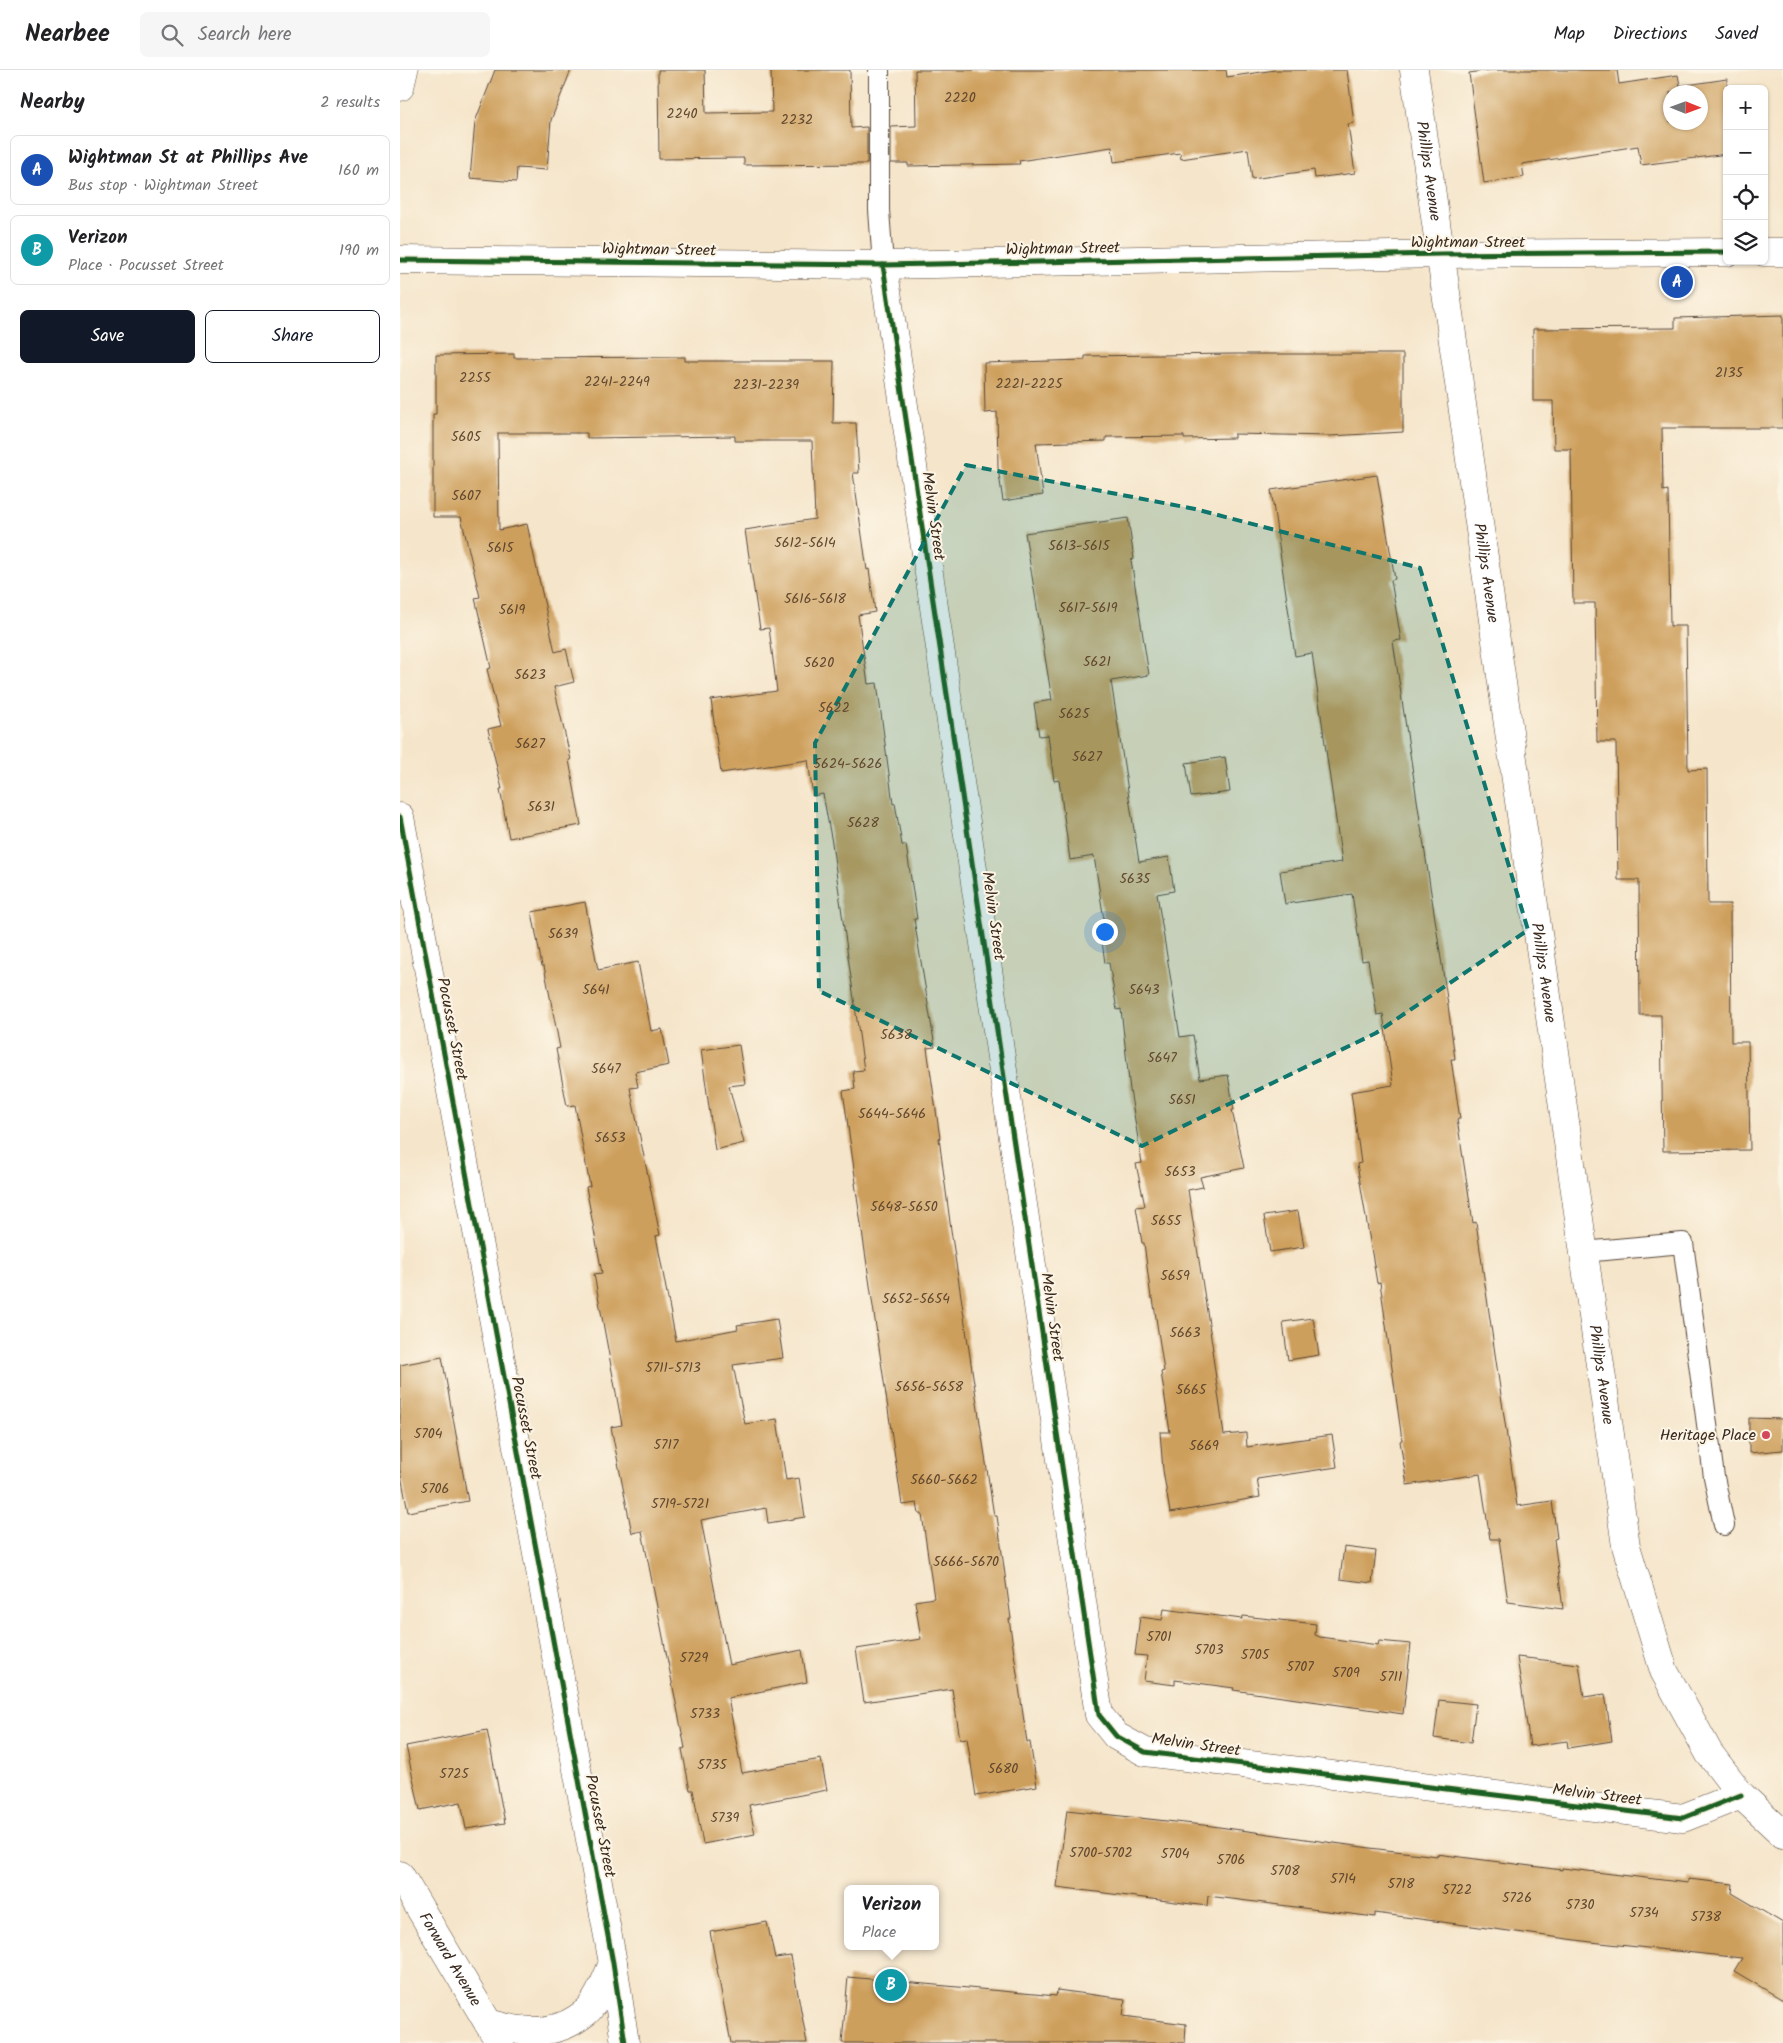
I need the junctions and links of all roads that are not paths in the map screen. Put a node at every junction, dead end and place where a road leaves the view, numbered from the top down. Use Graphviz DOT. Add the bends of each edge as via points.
graph roads {
  1 [pos="404,70"];
  2 [pos="879,70"];
  3 [pos="1414,70"];
  4 [pos="400,88"];
  5 [pos="1723,252"];
  6 [pos="1768,252"];
  7 [pos="1783,252"];
  8 [pos="1442,254"];
  9 [pos="400,260"];
  10 [pos="883,265"];
  11 [pos="400,817"];
  12 [pos="1583,1252"];
  13 [pos="1724,1526"];
  14 [pos="1741,1795"];
  15 [pos="1783,1834"];
  16 [pos="400,1875"];
  17 [pos="612,1963"];
  18 [pos="494,2033"];
  19 [pos="625,2043"];
  1 -- 4 [label="street"];
  2 -- 10 [label="lane" via="879,210"];
  3 -- 8 [label="street, Phillips Avenue"];
  5 -- 8 [label="street, Wightman Street"];
  6 -- 7 [label="street"];
  8 -- 10 [label="street, Wightman Street"];
  8 -- 12 [label="street, Phillips Avenue"];
  9 -- 10 [label="street, Wightman Street"];
  10 -- 14 [label="street, Melvin Street" via="1099,1715 1116,1736 1145,1752 1683,1818"];
  11 -- 17 [label="street, Pocusset Street"];
  12 -- 13 [label="lane" via="1683,1243 1714,1477"];
  12 -- 14 [label="street, Phillips Avenue" via="1626,1546 1664,1671 1709,1753"];
  14 -- 15 [label="street, Phillips Avenue"];
  16 -- 18 [label="street, Forward Avenue"];
  17 -- 18 [label="street" via="602,1991 589,2010 572,2022 553,2030"];
  17 -- 19 [label="street, Pocusset Street"];
}
